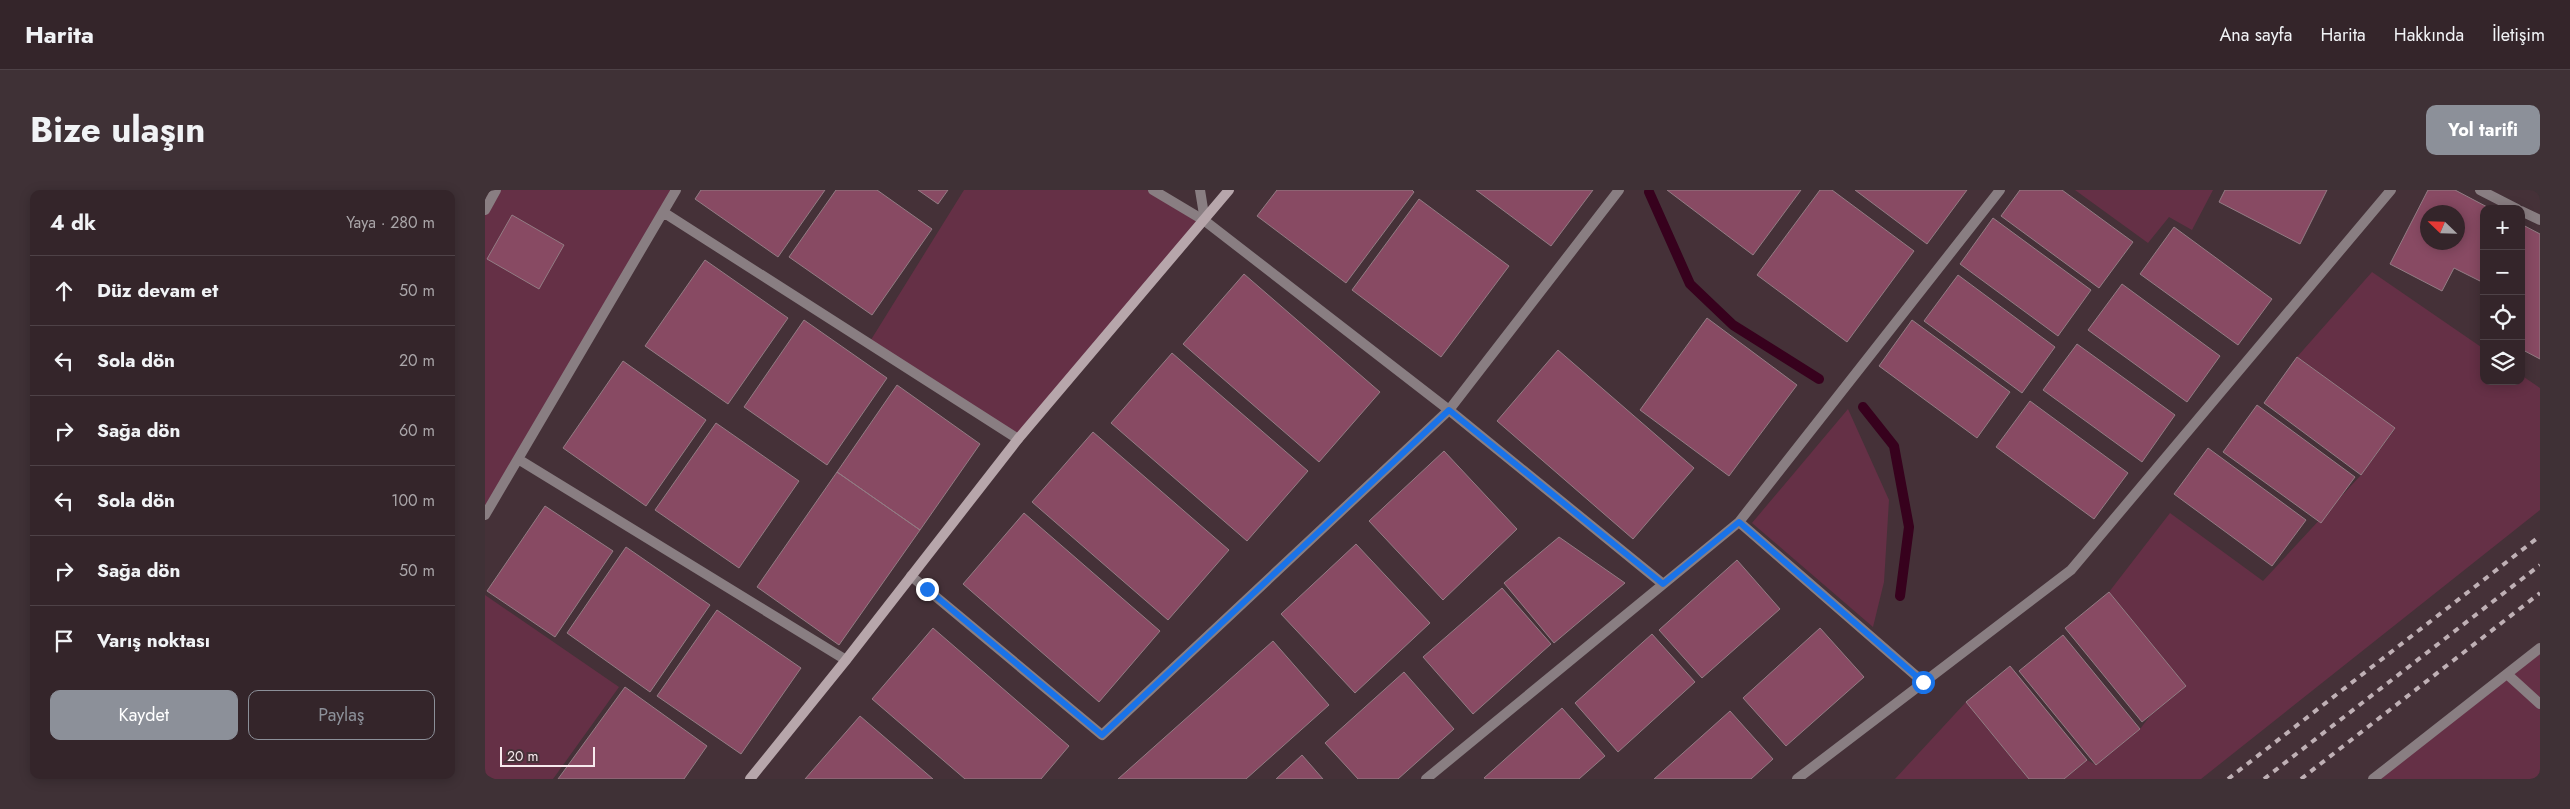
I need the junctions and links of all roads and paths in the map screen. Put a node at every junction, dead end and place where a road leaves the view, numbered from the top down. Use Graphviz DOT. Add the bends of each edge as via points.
graph roads {
  1 [pos="496,190"];
  2 [pos="676,190"];
  3 [pos="1153,190"];
  4 [pos="1200,190"];
  5 [pos="1229,190"];
  6 [pos="1619,190"];
  7 [pos="2000,190"];
  8 [pos="2391,190"];
  9 [pos="2480,190"];
  10 [pos="2509,205"];
  11 [pos="485,210"];
  12 [pos="663,212"];
  13 [pos="2525,213"];
  14 [pos="2540,220"];
  15 [pos="1205,221"];
  16 [pos="1449,410"];
  17 [pos="1018,439"];
  18 [pos="518,459"];
  19 [pos="485,515"];
  20 [pos="1739,522"];
  21 [pos="911,576"];
  22 [pos="1663,584"];
  23 [pos="2540,648"];
  24 [pos="846,660"];
  25 [pos="2507,674"];
  26 [pos="1923,682"];
  27 [pos="2540,704"];
  28 [pos="750,779"];
  29 [pos="1426,779"];
  30 [pos="1797,779"];
  31 [pos="2373,779"];
  1 -- 11 [label="street"];
  2 -- 12 [label="street"];
  3 -- 15 [label="street"];
  4 -- 15 [label="street"];
  5 -- 15 [label="main road"];
  6 -- 16 [label="street"];
  7 -- 20 [label="street"];
  8 -- 26 [label="street" via="2071,570"];
  9 -- 10 [label="street"];
  12 -- 17 [label="street"];
  12 -- 18 [label="street"];
  13 -- 14 [label="street"];
  15 -- 16 [label="street"];
  15 -- 17 [label="main road"];
  16 -- 21 [label="street" via="1102,735"];
  16 -- 22 [label="street"];
  17 -- 21 [label="main road"];
  18 -- 19 [label="street"];
  18 -- 24 [label="street"];
  20 -- 22 [label="street"];
  20 -- 26 [label="street"];
  21 -- 24 [label="main road"];
  22 -- 29 [label="street"];
  23 -- 25 [label="street"];
  24 -- 28 [label="main road"];
  25 -- 27 [label="street"];
  25 -- 31 [label="street"];
  26 -- 30 [label="street"];
}
